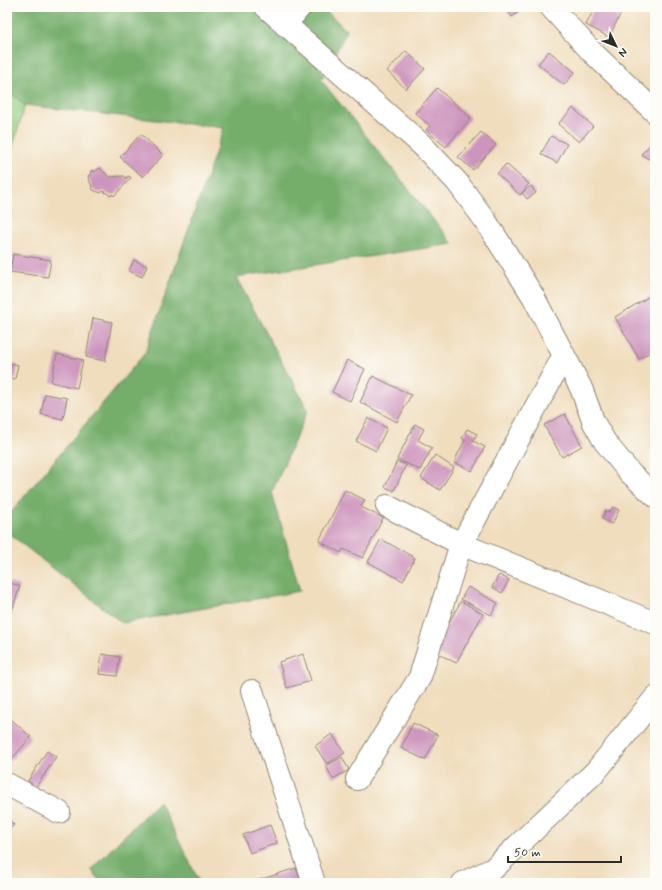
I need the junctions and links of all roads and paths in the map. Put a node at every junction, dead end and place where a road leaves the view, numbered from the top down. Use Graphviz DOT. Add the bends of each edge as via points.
graph roads {
  1 [pos="266,7"];
  2 [pos="300,7"];
  3 [pos="551,7"];
  4 [pos="285,24"];
  5 [pos="655,112"];
  6 [pos="564,355"];
  7 [pos="655,496"];
  8 [pos="387,506"];
  9 [pos="461,544"];
  10 [pos="655,623"];
  11 [pos="252,691"];
  12 [pos="655,698"];
  13 [pos="357,779"];
  14 [pos="7,784"];
  15 [pos="59,812"];
  16 [pos="314,883"];
  17 [pos="463,883"];
  1 -- 4 [label="street"];
  2 -- 4 [label="street"];
  3 -- 5 [label="street" via="592,52"];
  4 -- 6 [label="street" via="421,144 457,182 486,220 525,283"];
  6 -- 7 [label="street" via="605,442 630,473"];
  6 -- 9 [label="street"];
  8 -- 9 [label="street"];
  9 -- 10 [label="street"];
  9 -- 13 [label="street" via="420,677"];
  11 -- 16 [label="street"];
  12 -- 17 [label="street" via="591,777 493,869"];
  14 -- 15 [label="street"];
}
